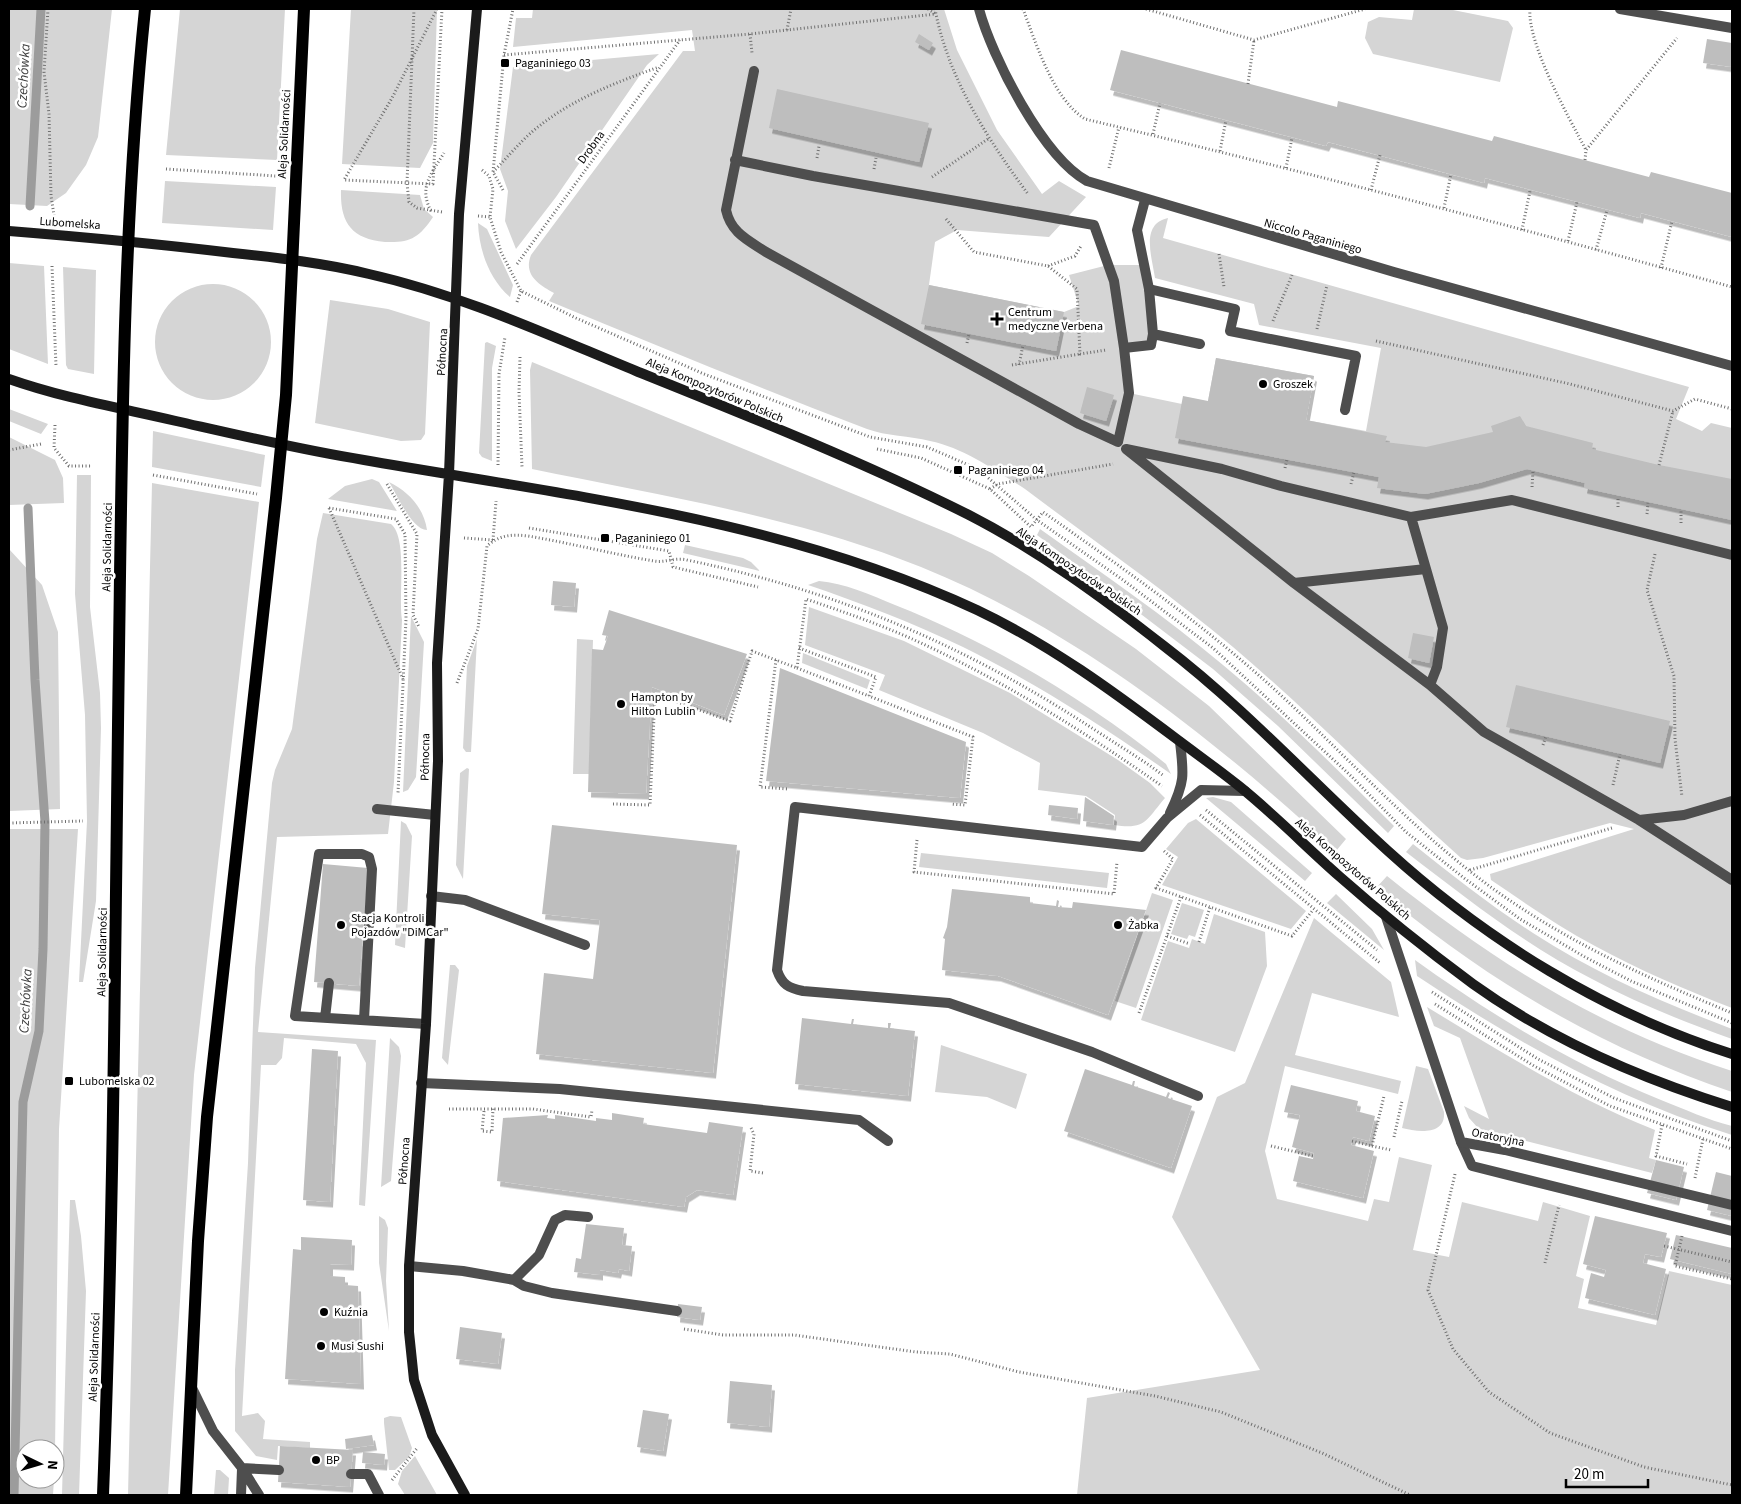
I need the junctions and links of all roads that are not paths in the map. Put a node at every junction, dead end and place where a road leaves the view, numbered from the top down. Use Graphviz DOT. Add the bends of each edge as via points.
graph roads {
  1 [pos="145,9"];
  2 [pos="304,9"];
  3 [pos="477,9"];
  4 [pos="979,9"];
  5 [pos="1620,9"];
  6 [pos="1732,28"];
  7 [pos="754,71"];
  8 [pos="736,160"];
  9 [pos="1145,200"];
  10 [pos="9,231"];
  11 [pos="130,240"];
  12 [pos="291,260"];
  13 [pos="1149,289"];
  14 [pos="457,298"];
  15 [pos="1153,334"];
  16 [pos="1200,344"];
  17 [pos="1124,348"];
  18 [pos="1732,366"];
  19 [pos="9,379"];
  20 [pos="123,409"];
  21 [pos="1345,410"];
  22 [pos="282,443"];
  23 [pos="1122,445"];
  24 [pos="449,474"];
  25 [pos="1411,517"];
  26 [pos="1732,555"];
  27 [pos="1426,569"];
  28 [pos="1294,583"];
  29 [pos="1430,685"];
  30 [pos="1180,742"];
  31 [pos="1245,791"];
  32 [pos="1732,801"];
  33 [pos="377,809"];
  34 [pos="435,815"];
  35 [pos="1167,818"];
  36 [pos="1639,820"];
  37 [pos="340,854"];
  38 [pos="339,866"];
  39 [pos="1732,880"];
  40 [pos="432,896"];
  41 [pos="1386,916"];
  42 [pos="584,945"];
  43 [pos="329,983"];
  44 [pos="325,1018"];
  45 [pos="364,1020"];
  46 [pos="426,1024"];
  47 [pos="1732,1054"];
  48 [pos="422,1083"];
  49 [pos="1198,1096"];
  50 [pos="1732,1107"];
  51 [pos="888,1141"];
  52 [pos="1461,1142"];
  53 [pos="1732,1205"];
  54 [pos="588,1217"];
  55 [pos="1732,1232"];
  56 [pos="409,1266"];
  57 [pos="514,1280"];
  58 [pos="677,1311"];
  59 [pos="192,1388"];
  60 [pos="242,1468"];
  61 [pos="279,1470"];
  62 [pos="351,1474"];
  63 [pos="103,1495"];
  64 [pos="186,1495"];
  65 [pos="241,1495"];
  66 [pos="259,1495"];
  67 [pos="378,1495"];
  68 [pos="465,1495"];
  1 -- 11 [label="main road"];
  2 -- 12 [label="main road, Aleja Solidarności"];
  3 -- 14 [label="street, Północna" via="459,214"];
  4 -- 9 [label="street, Niccolo Paganiniego" via="994,50 1013,86 1037,128 1064,164 1087,181"];
  5 -- 6 [label="street"];
  7 -- 8 [label="street"];
  8 -- 17 [label="street" via="1094,225 1114,281"];
  8 -- 23 [label="street" via="726,210 735,231 766,252"];
  9 -- 13 [label="street" via="1137,230"];
  9 -- 18 [label="street, Niccolo Paganiniego"];
  10 -- 11 [label="street, Lubomelska"];
  11 -- 12 [label="street, Lubomelska"];
  11 -- 20 [label="main road, Aleja Solidarności"];
  12 -- 14 [label="street, Aleja Kompozytorów Polskich" via="364,273"];
  12 -- 22 [label="main road, Aleja Solidarności"];
  13 -- 15 [label="street"];
  13 -- 21 [label="street" via="1235,309 1230,331 1356,356"];
  14 -- 24 [label="street, Północna"];
  14 -- 47 [label="street, Aleja Kompozytorów Polskich" via="888,477 1007,536 1109,604 1209,682 1389,852 1490,933 1561,978 1621,1009"];
  15 -- 16 [label="street"];
  15 -- 17 [label="street" via="1151,345"];
  17 -- 23 [label="street" via="1129,393"];
  19 -- 20 [label="street" via="56,394"];
  20 -- 22 [label="street, Aleja Kompozytorów Polskich"];
  20 -- 63 [label="main road, Aleja Solidarności" via="114,1088"];
  22 -- 24 [label="street, Aleja Kompozytorów Polskich"];
  22 -- 59 [label="main road" via="207,1116"];
  23 -- 25 [label="street"];
  23 -- 28 [label="street"];
  24 -- 30 [label="street, Aleja Kompozytorów Polskich" via="666,512 794,543 870,566 979,611 1027,636 1117,694"];
  24 -- 34 [label="street, Północna" via="437,663"];
  25 -- 26 [label="street" via="1512,500"];
  25 -- 27 [label="street"];
  27 -- 28 [label="street"];
  27 -- 29 [label="street" via="1443,631 1437,667"];
  28 -- 29 [label="street"];
  29 -- 36 [label="street" via="1484,732"];
  30 -- 31 [label="street, Aleja Kompozytorów Polskich"];
  30 -- 35 [label="street" via="1182,789"];
  31 -- 35 [label="street" via="1201,790"];
  31 -- 41 [label="street, Aleja Kompozytorów Polskich"];
  32 -- 36 [label="street" via="1684,815"];
  33 -- 34 [label="street"];
  34 -- 40 [label="street, Północna"];
  35 -- 49 [label="street" via="1142,847 795,807 777,970 780,980 788,987 803,991 949,1004 1092,1052"];
  36 -- 39 [label="street"];
  37 -- 38 [label="street"];
  37 -- 44 [label="street" via="319,854 295,1016"];
  37 -- 45 [label="street" via="369,857 372,869"];
  40 -- 42 [label="street" via="464,900"];
  40 -- 46 [label="street, Północna"];
  41 -- 50 [label="street, Aleja Kompozytorów Polskich" via="1477,986 1545,1028 1648,1078"];
  41 -- 52 [label="street, Oratoryjna"];
  43 -- 44 [label="street"];
  44 -- 45 [label="street"];
  45 -- 46 [label="street"];
  46 -- 48 [label="street, Północna"];
  48 -- 51 [label="street" via="560,1090 859,1120"];
  48 -- 56 [label="street, Północna"];
  52 -- 53 [label="street, Oratoryjna"];
  52 -- 55 [label="street" via="1472,1166"];
  54 -- 57 [label="street" via="565,1215 555,1220 539,1255"];
  56 -- 57 [label="street"];
  56 -- 68 [label="street, Północna" via="409,1332 414,1380 432,1435"];
  57 -- 58 [label="street" via="552,1293"];
  59 -- 60 [label="street" via="213,1431"];
  59 -- 64 [label="main road"];
  60 -- 61 [label="street"];
  60 -- 65 [label="street"];
  60 -- 66 [label="street"];
  62 -- 67 [label="street" via="368,1474"];
}
